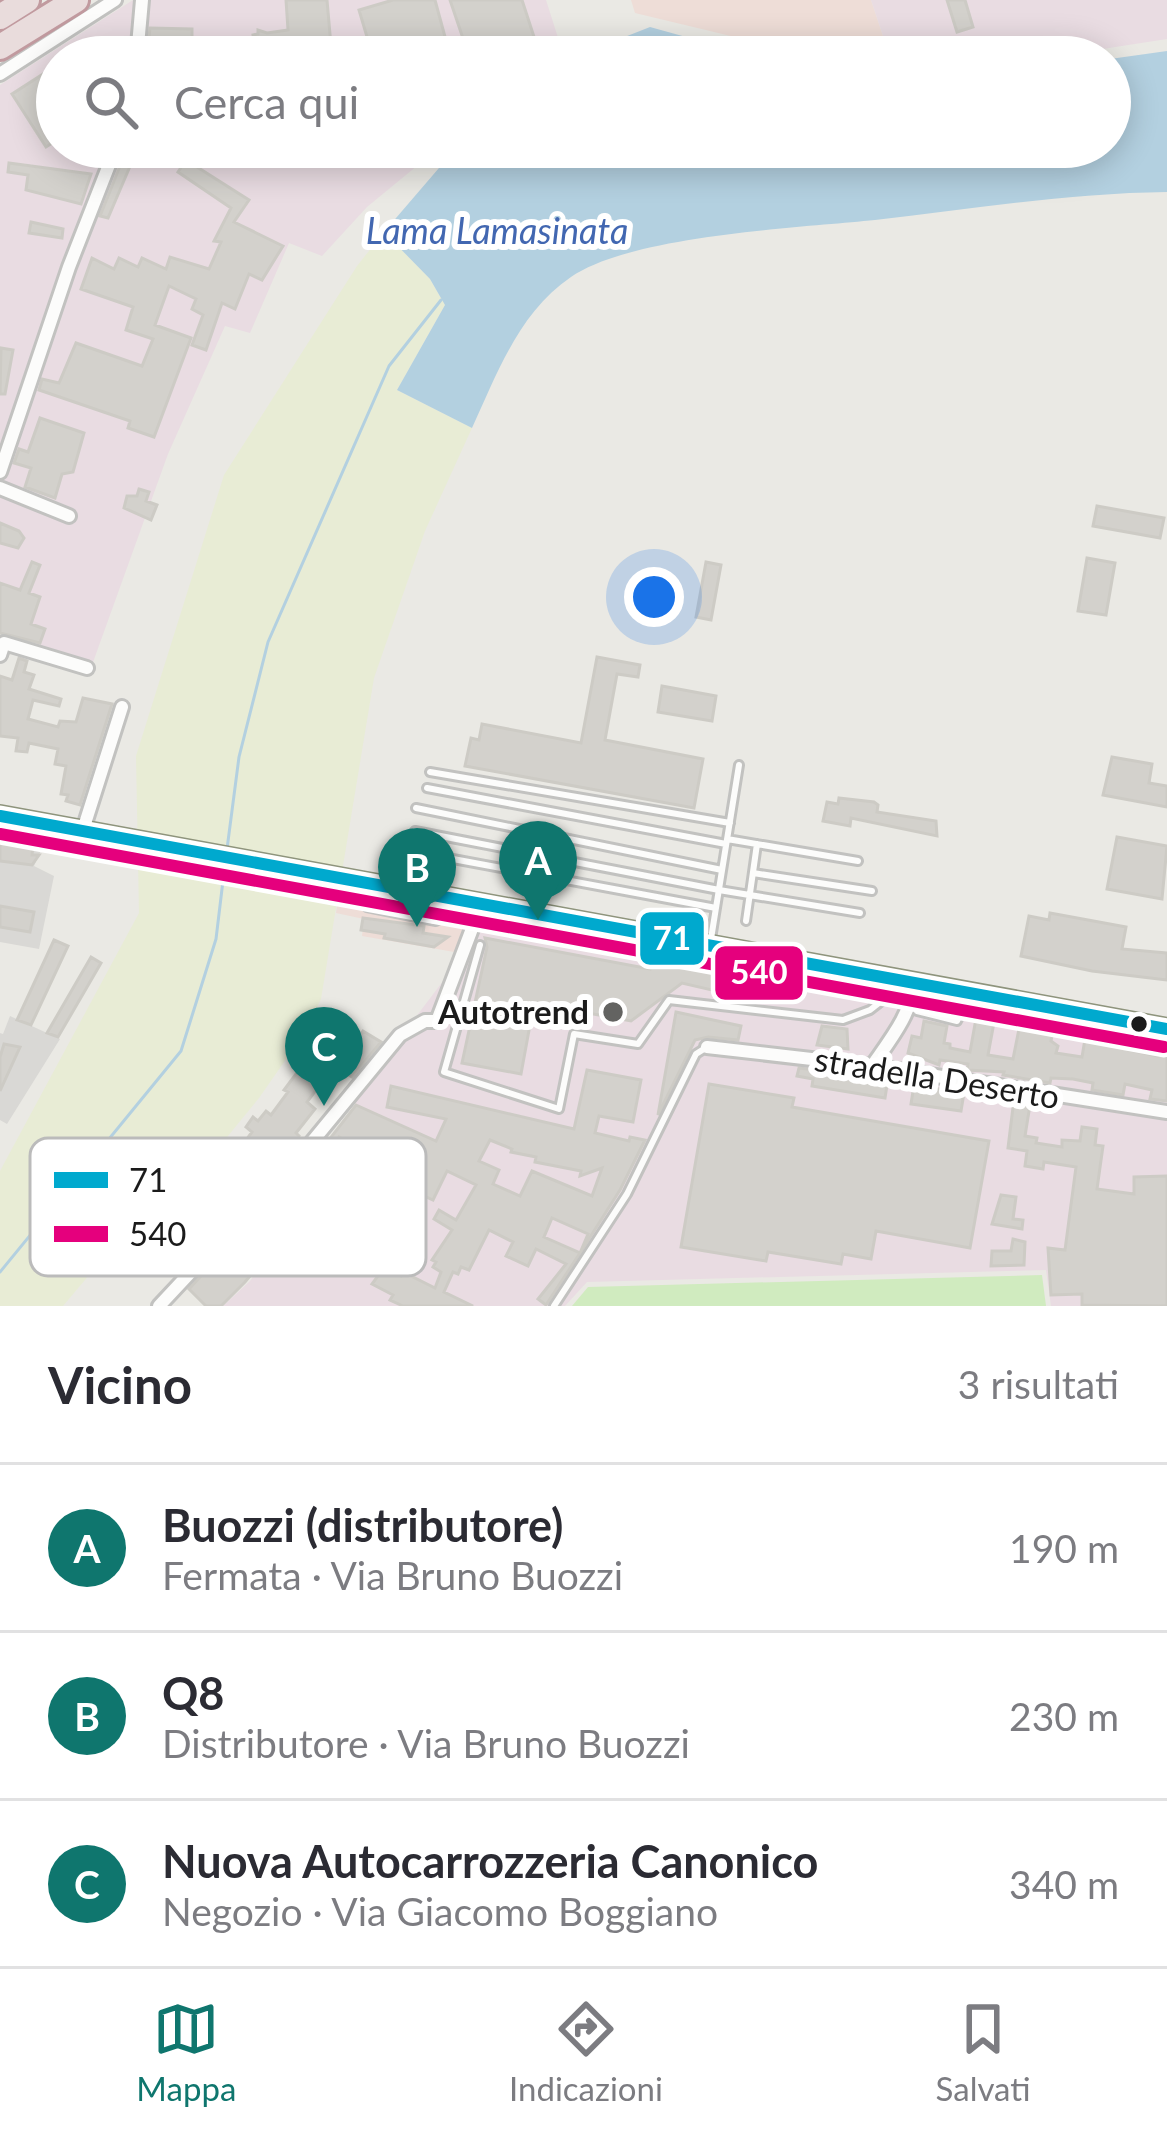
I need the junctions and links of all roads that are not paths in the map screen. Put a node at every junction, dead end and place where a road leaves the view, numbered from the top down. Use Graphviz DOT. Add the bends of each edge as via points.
graph roads {
  1 [pos="27,0"];
  2 [pos="76,0"];
  3 [pos="115,0"];
  4 [pos="142,0"];
  5 [pos="0,17"];
  6 [pos="59,36"];
  7 [pos="138,36"];
  8 [pos="0,47"];
  9 [pos="36,51"];
  10 [pos="0,74"];
  11 [pos="108,168"];
  12 [pos="0,472"];
  13 [pos="0,488"];
  14 [pos="69,516"];
  15 [pos="0,655"];
  16 [pos="87,668"];
  17 [pos="122,707"];
  18 [pos="739,764"];
  19 [pos="430,772"];
  20 [pos="427,788"];
  21 [pos="416,808"];
  22 [pos="0,816"];
  23 [pos="730,823"];
  24 [pos="415,830"];
  25 [pos="85,833"];
  26 [pos="727,842"];
  27 [pos="757,844"];
  28 [pos="394,848"];
  29 [pos="858,861"];
  30 [pos="722,870"];
  31 [pos="753,873"];
  32 [pos="718,890"];
  33 [pos="872,891"];
  34 [pos="750,896"];
  35 [pos="476,904"];
  36 [pos="716,908"];
  37 [pos="860,913"];
  38 [pos="746,921"];
  39 [pos="480,945"];
  40 [pos="710,946"];
  41 [pos="891,979"];
  42 [pos="917,984"];
  43 [pos="970,994"];
  44 [pos="1167,1029"];
  45 [pos="707,1047"];
  46 [pos="872,1066"];
  47 [pos="1167,1112"];
  48 [pos="315,1138"];
  49 [pos="188,1276"];
  50 [pos="159,1306"];
  51 [pos="554,1306"];
  1 -- 5 [label="highway"];
  2 -- 8 [label="highway"];
  3 -- 6 [label="street"];
  4 -- 7 [label="street"];
  9 -- 10 [label="street"];
  11 -- 12 [label="street"];
  13 -- 14 [label="street"];
  15 -- 16 [label="street" via="4,643"];
  17 -- 25 [label="street"];
  18 -- 23 [label="lane"];
  19 -- 23 [label="lane"];
  20 -- 26 [label="lane"];
  21 -- 30 [label="lane"];
  22 -- 25 [label="main road"];
  23 -- 26 [label="lane"];
  24 -- 32 [label="lane"];
  25 -- 35 [label="main road"];
  26 -- 27 [label="lane"];
  26 -- 30 [label="lane"];
  27 -- 29 [label="lane"];
  27 -- 31 [label="lane"];
  28 -- 36 [label="lane"];
  30 -- 32 [label="lane"];
  31 -- 33 [label="lane"];
  31 -- 34 [label="lane"];
  32 -- 34 [label="lane"];
  32 -- 36 [label="lane"];
  34 -- 37 [label="lane"];
  34 -- 38 [label="lane"];
  35 -- 40 [label="main road"];
  35 -- 48 [label="street" via="437,1022 400,1035"];
  36 -- 40 [label="lane"];
  39 -- 41 [label="lane" via="444,1072 559,1109 574,1034 638,1044 669,1000 843,1020 888,996"];
  40 -- 41 [label="main road"];
  41 -- 42 [label="main road"];
  42 -- 43 [label="main road"];
  42 -- 43 [label="lane" via="917,1011 957,1021"];
  42 -- 46 [label="street"];
  43 -- 44 [label="main road"];
  45 -- 46 [label="street, stradella Deserto"];
  45 -- 51 [label="lane"];
  46 -- 47 [label="street, stradella Deserto"];
  49 -- 50 [label="street"];
}
